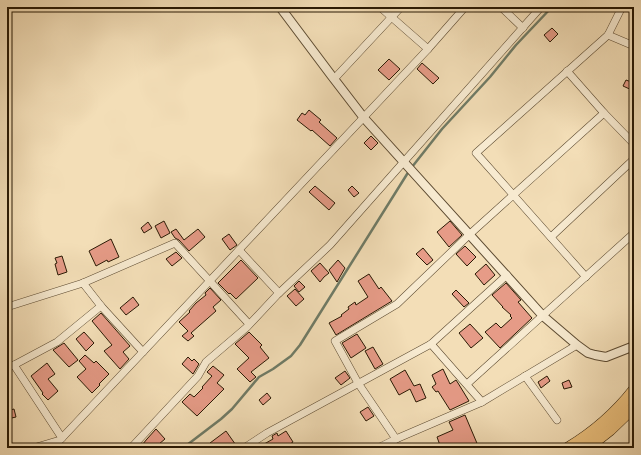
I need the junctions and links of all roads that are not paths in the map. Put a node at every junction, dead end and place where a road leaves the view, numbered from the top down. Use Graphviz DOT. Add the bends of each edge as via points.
graph roads {
  1 [pos="10,7"];
  2 [pos="280,7"];
  3 [pos="380,7"];
  4 [pos="401,7"];
  5 [pos="465,7"];
  6 [pos="501,7"];
  7 [pos="541,7"];
  8 [pos="622,7"];
  9 [pos="7,9"];
  10 [pos="392,18"];
  11 [pos="523,28"];
  12 [pos="608,35"];
  13 [pos="634,46"];
  14 [pos="428,49"];
  15 [pos="567,71"];
  16 [pos="334,79"];
  17 [pos="604,113"];
  18 [pos="364,118"];
  19 [pos="634,144"];
  20 [pos="634,159"];
  21 [pos="409,167"];
  22 [pos="513,195"];
  23 [pos="634,233"];
  24 [pos="470,234"];
  25 [pos="551,237"];
  26 [pos="238,250"];
  27 [pos="507,275"];
  28 [pos="586,277"];
  29 [pos="210,281"];
  30 [pos="83,283"];
  31 [pos="279,293"];
  32 [pos="101,306"];
  33 [pos="7,307"];
  34 [pos="543,316"];
  35 [pos="249,324"];
  36 [pos="431,344"];
  37 [pos="577,345"];
  38 [pos="634,346"];
  39 [pos="143,352"];
  40 [pos="10,366"];
  41 [pos="525,376"];
  42 [pos="358,383"];
  43 [pos="467,384"];
  44 [pos="634,390"];
  45 [pos="482,402"];
  46 [pos="634,407"];
  47 [pos="557,420"];
  48 [pos="62,438"];
  49 [pos="396,439"];
  50 [pos="33,448"];
  51 [pos="131,448"];
  52 [pos="244,448"];
  53 [pos="378,448"];
  54 [pos="568,448"];
  55 [pos="587,448"];
  1 -- 9 [label="street"];
  2 -- 16 [label="street"];
  3 -- 10 [label="street"];
  4 -- 10 [label="street"];
  5 -- 14 [label="street"];
  6 -- 11 [label="street"];
  7 -- 11 [label="street"];
  8 -- 12 [label="street"];
  10 -- 14 [label="street"];
  10 -- 16 [label="street"];
  11 -- 21 [label="street"];
  12 -- 13 [label="street"];
  12 -- 15 [label="street"];
  14 -- 18 [label="street"];
  15 -- 17 [label="street"];
  15 -- 22 [label="street" via="476,153"];
  16 -- 18 [label="street"];
  17 -- 19 [label="street"];
  17 -- 22 [label="street"];
  18 -- 21 [label="street"];
  18 -- 26 [label="street"];
  20 -- 25 [label="street"];
  21 -- 24 [label="street"];
  21 -- 31 [label="street"];
  22 -- 24 [label="street"];
  22 -- 25 [label="street"];
  23 -- 28 [label="street"];
  24 -- 27 [label="street"];
  24 -- 42 [label="street" via="397,304 334,341"];
  25 -- 28 [label="street"];
  26 -- 29 [label="street"];
  26 -- 31 [label="street"];
  27 -- 34 [label="street"];
  27 -- 36 [label="street"];
  28 -- 34 [label="street"];
  29 -- 30 [label="street" via="175,243"];
  29 -- 35 [label="street"];
  29 -- 39 [label="street"];
  30 -- 32 [label="street"];
  30 -- 33 [label="street"];
  31 -- 35 [label="street"];
  32 -- 39 [label="street"];
  32 -- 40 [label="street" via="57,342"];
  34 -- 37 [label="street"];
  34 -- 43 [label="street"];
  35 -- 51 [label="street" via="206,362 198,376"];
  36 -- 42 [label="street"];
  36 -- 43 [label="street"];
  37 -- 38 [label="street" via="588,353 606,357"];
  37 -- 41 [label="street"];
  39 -- 48 [label="street"];
  40 -- 48 [label="street"];
  41 -- 45 [label="street"];
  41 -- 47 [label="street"];
  42 -- 49 [label="street"];
  42 -- 52 [label="street"];
  43 -- 45 [label="street"];
  44 -- 54 [label="main road" via="603,422"];
  45 -- 49 [label="street"];
  46 -- 55 [label="main road"];
  48 -- 50 [label="street"];
  49 -- 53 [label="street"];
}
